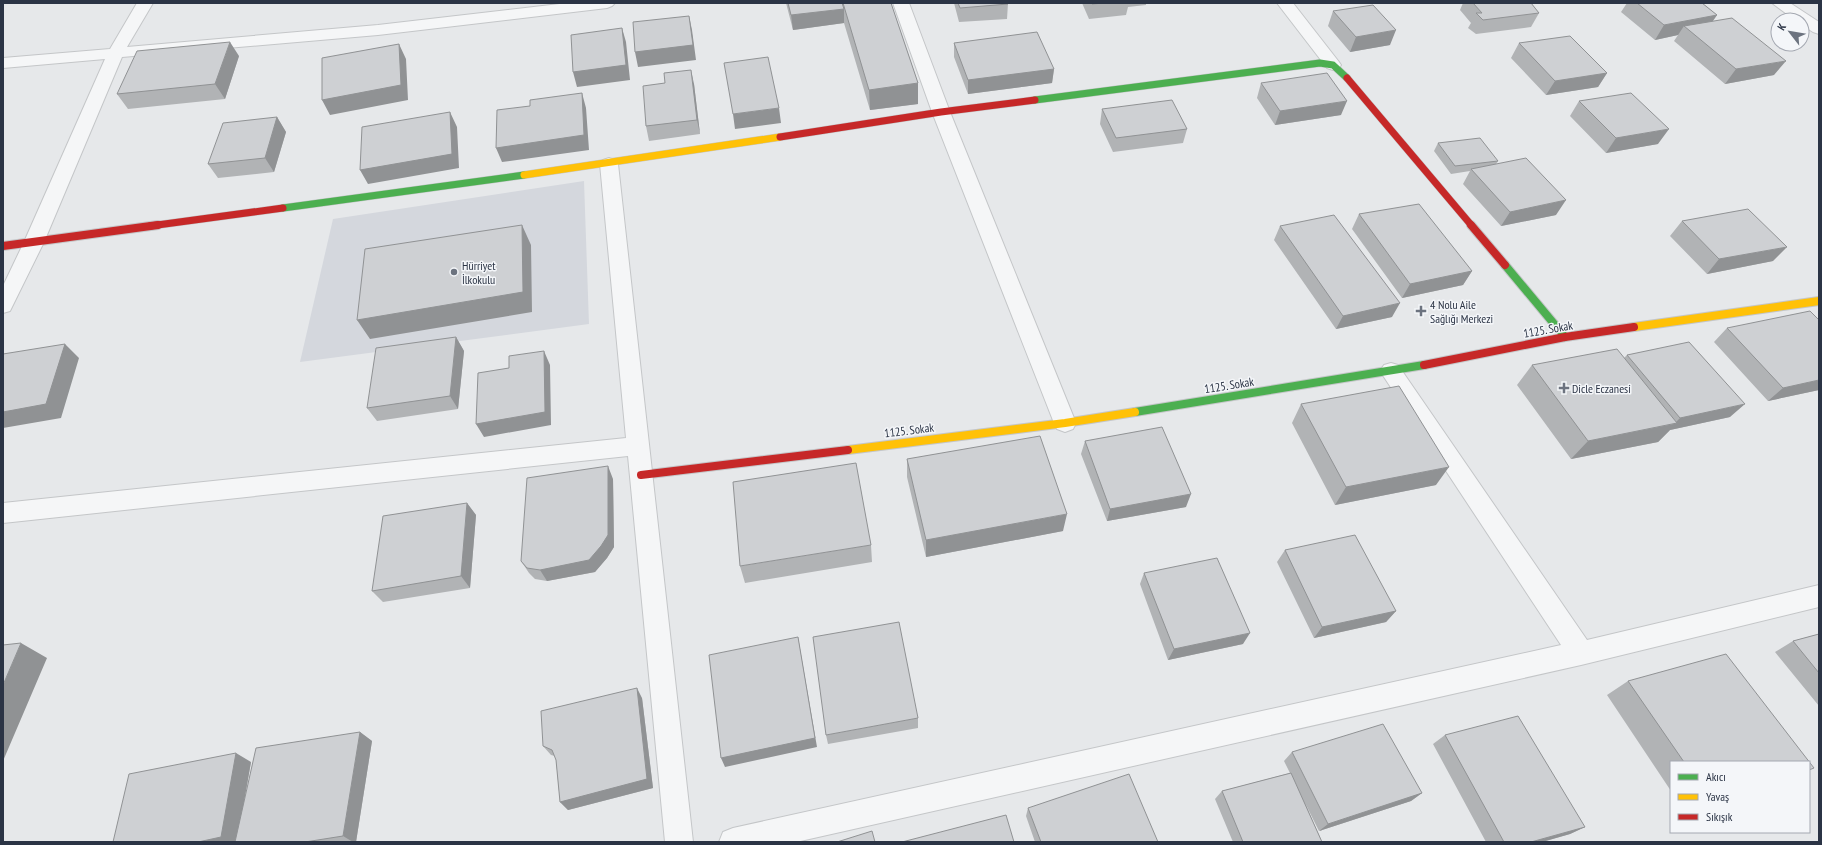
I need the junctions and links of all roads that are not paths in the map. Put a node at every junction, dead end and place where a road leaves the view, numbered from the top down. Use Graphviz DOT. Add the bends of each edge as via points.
graph roads {
  1 [pos="145,3"];
  2 [pos="607,3"];
  3 [pos="901,3"];
  4 [pos="1286,3"];
  5 [pos="1780,3"];
  6 [pos="1819,29"];
  7 [pos="116,52"];
  8 [pos="3,63"];
  9 [pos="1333,66"];
  10 [pos="941,112"];
  11 [pos="609,164"];
  12 [pos="34,242"];
  13 [pos="3,246"];
  14 [pos="1819,301"];
  15 [pos="3,306"];
  16 [pos="1565,337"];
  17 [pos="1391,371"];
  18 [pos="1066,422"];
  19 [pos="639,446"];
  20 [pos="641,475"];
  21 [pos="3,513"];
  22 [pos="1818,598"];
  23 [pos="1581,653"];
  24 [pos="679,842"];
  25 [pos="733,842"];
  1 -- 7 [label="street"];
  2 -- 7 [label="street" via="378,30"];
  3 -- 10 [label="street"];
  4 -- 9 [label="street"];
  5 -- 6 [label="street"];
  7 -- 8 [label="street"];
  7 -- 12 [label="street"];
  9 -- 10 [label="street" via="1320,62 1296,64"];
  9 -- 16 [label="street" via="1343,73"];
  10 -- 11 [label="street"];
  10 -- 18 [label="street"];
  11 -- 12 [label="street"];
  11 -- 19 [label="street"];
  12 -- 13 [label="street"];
  12 -- 15 [label="street"];
  14 -- 16 [label="street, 1125. Sokak"];
  16 -- 17 [label="street, 1125. Sokak"];
  17 -- 18 [label="street, 1125. Sokak"];
  17 -- 23 [label="street"];
  18 -- 20 [label="street, 1125. Sokak"];
  19 -- 20 [label="street"];
  19 -- 21 [label="street"];
  20 -- 24 [label="street"];
  22 -- 23 [label="street"];
  23 -- 25 [label="street"];
}
